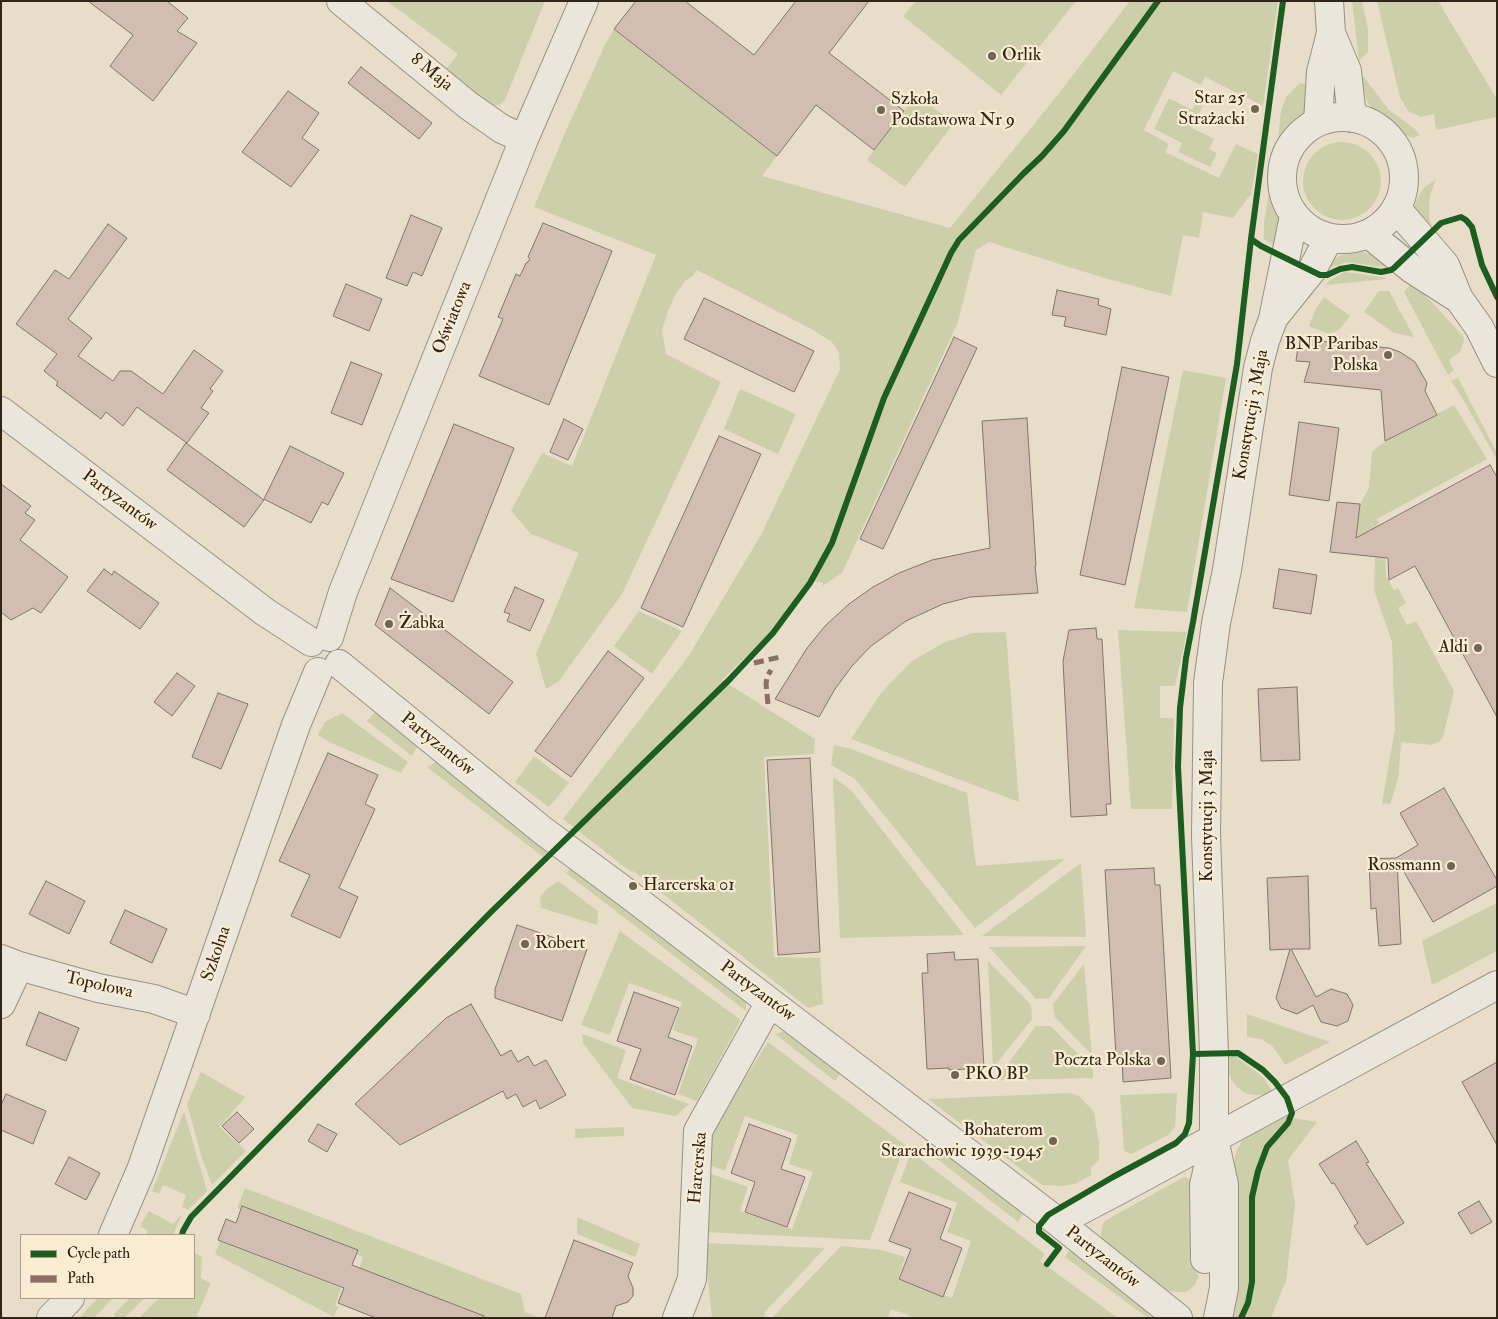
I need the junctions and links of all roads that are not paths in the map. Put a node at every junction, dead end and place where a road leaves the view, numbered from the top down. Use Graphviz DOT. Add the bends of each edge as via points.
graph roads {
  1 [pos="342,1"];
  2 [pos="584,1"];
  3 [pos="1329,1"];
  4 [pos="1331,33"];
  5 [pos="1352,118"];
  6 [pos="1318,122"];
  7 [pos="524,139"];
  8 [pos="1396,208"];
  9 [pos="1294,216"];
  10 [pos="1369,234"];
  11 [pos="1328,238"];
  12 [pos="1459,299"];
  13 [pos="1273,319"];
  14 [pos="1497,363"];
  15 [pos="1,411"];
  16 [pos="320,640"];
  17 [pos="328,668"];
  18 [pos="10,962"];
  19 [pos="1497,985"];
  20 [pos="770,1002"];
  21 [pos="1,1004"];
  22 [pos="196,1014"];
  23 [pos="1214,1139"];
  24 [pos="1058,1222"];
  25 [pos="113,1234"];
  26 [pos="69,1299"];
  27 [pos="51,1318"];
  28 [pos="677,1318"];
  29 [pos="1178,1318"];
  30 [pos="1211,1318"];
  31 [pos="1218,1318"];
  1 -- 7 [label="street, 8 Maja" via="469,106 502,129"];
  2 -- 7 [label="street, Oświatowa"];
  3 -- 4 [label="street"];
  4 -- 5 [label="street" via="1347,71"];
  4 -- 6 [label="street" via="1321,72"];
  5 -- 6 [label="street"];
  5 -- 8 [label="street" via="1385,134 1396,148 1404,180"];
  6 -- 9 [label="street" via="1302,132 1290,146 1283,164 1281,182 1285,200"];
  7 -- 16 [label="street, Oświatowa" via="343,592"];
  8 -- 10 [label="street"];
  8 -- 12 [label="street" via="1445,265"];
  9 -- 11 [label="street" via="1310,230"];
  9 -- 13 [label="street, Konstytucji 3 Maja"];
  10 -- 11 [label="street" via="1349,239"];
  10 -- 12 [label="street" via="1412,269"];
  11 -- 13 [label="street, Konstytucji 3 Maja" via="1312,270"];
  12 -- 14 [label="street" via="1479,327"];
  13 -- 23 [label="street, Konstytucji 3 Maja" via="1251,405 1208,683 1206,836"];
  15 -- 16 [label="street, Partyzantów" via="265,612"];
  16 -- 17 [label="street" via="336,642 341,648 342,657"];
  17 -- 20 [label="street, Partyzantów"];
  17 -- 22 [label="street, Szkolna" via="296,725"];
  18 -- 21 [label="street"];
  18 -- 22 [label="street, Topolowa" via="98,988 154,999"];
  19 -- 23 [label="street"];
  20 -- 24 [label="street, Partyzantów"];
  20 -- 28 [label="street, Harcerska" via="698,1131 692,1279"];
  22 -- 25 [label="street, Szkolna" via="141,1170"];
  23 -- 24 [label="street"];
  23 -- 30 [label="street" via="1204,1186 1205,1300"];
  23 -- 31 [label="street, Konstytucji 3 Maja" via="1224,1185 1224,1288"];
  24 -- 29 [label="street, Partyzantów"];
  26 -- 27 [label="street"];
}
